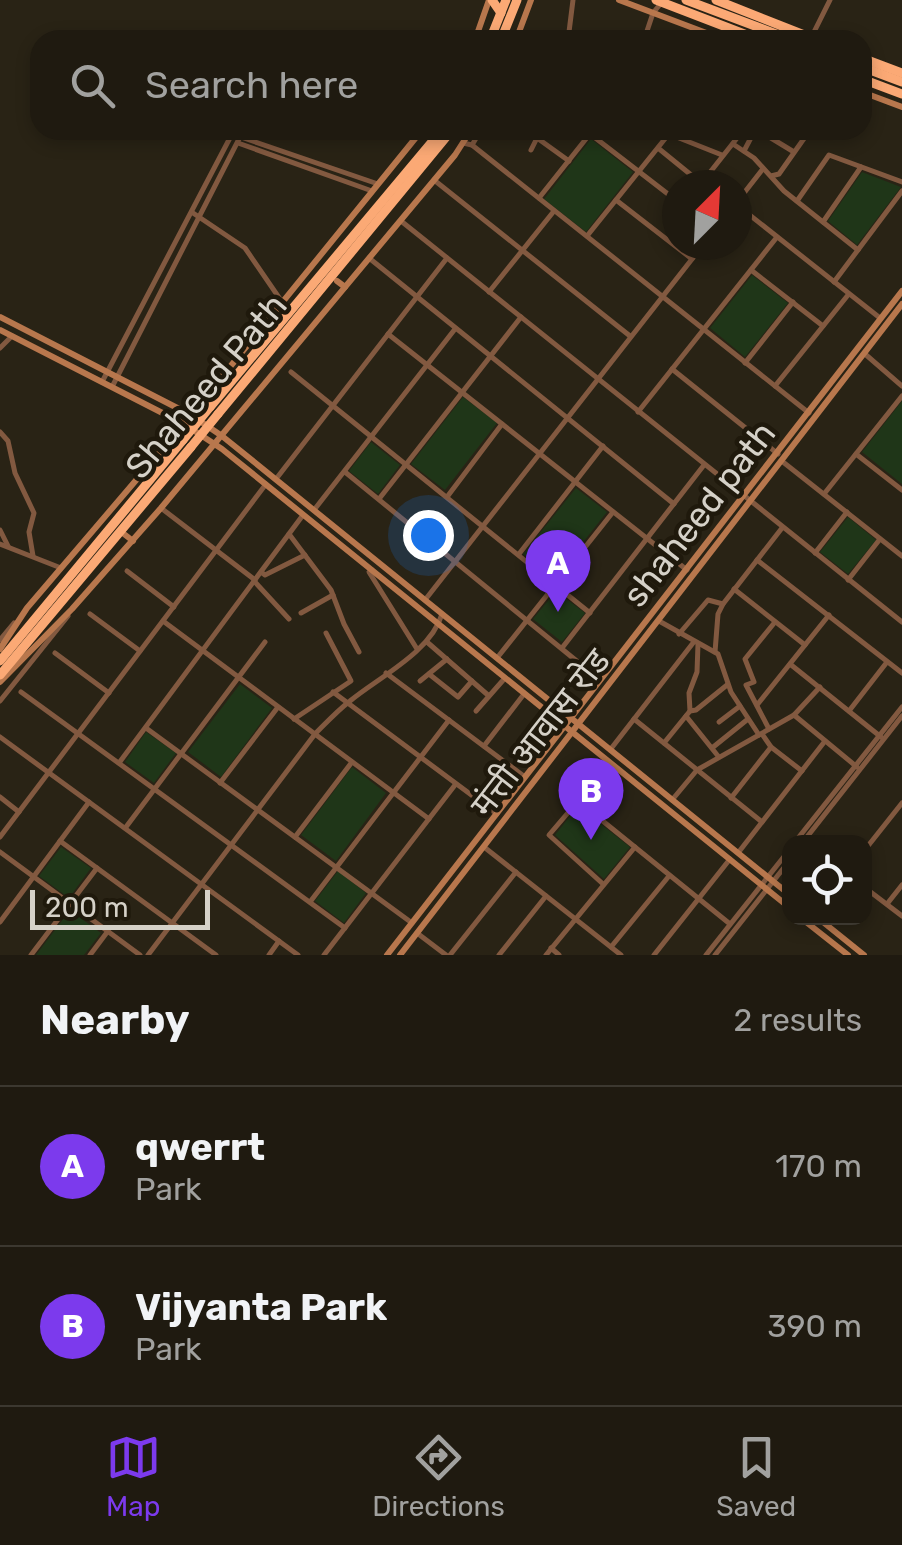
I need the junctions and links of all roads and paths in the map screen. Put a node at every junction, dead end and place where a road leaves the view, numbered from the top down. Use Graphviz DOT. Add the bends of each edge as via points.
graph roads {
  1 [pos="491,0"];
  2 [pos="506,0"];
  3 [pos="517,0"];
  4 [pos="531,0"];
  5 [pos="573,0"];
  6 [pos="619,0"];
  7 [pos="686,0"];
  8 [pos="716,0"];
  9 [pos="829,0"];
  10 [pos="659,1"];
  11 [pos="733,3"];
  12 [pos="501,13"];
  13 [pos="653,13"];
  14 [pos="479,30"];
  15 [pos="494,30"];
  16 [pos="505,30"];
  17 [pos="520,30"];
  18 [pos="569,30"];
  19 [pos="647,30"];
  20 [pos="698,30"];
  21 [pos="734,30"];
  22 [pos="766,30"];
  23 [pos="794,30"];
  24 [pos="817,30"];
  25 [pos="872,62"];
  26 [pos="872,70"];
  27 [pos="902,73"];
  28 [pos="902,82"];
  29 [pos="872,83"];
  30 [pos="902,94"];
  31 [pos="872,96"];
  32 [pos="902,107"];
  33 [pos="229,140"];
  34 [pos="239,140"];
  35 [pos="414,140"];
  36 [pos="436,140"];
  37 [pos="466,140"];
  38 [pos="474,140"];
  39 [pos="536,140"];
  40 [pos="546,140"];
  41 [pos="583,140"];
  42 [pos="600,140"];
  43 [pos="664,140"];
  44 [pos="688,140"];
  45 [pos="736,140"];
  46 [pos="750,140"];
  47 [pos="774,140"];
  48 [pos="803,140"];
  49 [pos="463,143"];
  50 [pos="733,144"];
  51 [pos="472,145"];
  52 [pos="658,148"];
  53 [pos="531,150"];
  54 [pos="744,152"];
  55 [pos="794,152"];
  56 [pos="723,156"];
  57 [pos="568,162"];
  58 [pos="861,167"];
  59 [pos="684,170"];
  60 [pos="712,170"];
  61 [pos="762,170"];
  62 [pos="640,171"];
  63 [pos="771,176"];
  64 [pos="434,180"];
  65 [pos="902,182"];
  66 [pos="752,184"];
  67 [pos="375,187"];
  68 [pos="662,189"];
  69 [pos="902,191"];
  70 [pos="539,198"];
  71 [pos="616,200"];
  72 [pos="796,201"];
  73 [pos="554,210"];
  74 [pos="193,213"];
  75 [pos="752,216"];
  76 [pos="200,217"];
  77 [pos="400,220"];
  78 [pos="823,222"];
  79 [pos="587,236"];
  80 [pos="662,236"];
  81 [pos="777,237"];
  82 [pos="522,250"];
  83 [pos="858,250"];
  84 [pos="369,258"];
  85 [pos="447,258"];
  86 [pos="691,260"];
  87 [pos="751,270"];
  88 [pos="337,280"];
  89 [pos="834,282"];
  90 [pos="345,287"];
  91 [pos="489,292"];
  92 [pos="902,292"];
  93 [pos="849,294"];
  94 [pos="662,296"];
  95 [pos="417,297"];
  96 [pos="282,302"];
  97 [pos="793,302"];
  98 [pos="902,304"];
  99 [pos="0,317"];
  100 [pos="521,317"];
  101 [pos="881,319"];
  102 [pos="823,326"];
  103 [pos="455,328"];
  104 [pos="704,329"];
  105 [pos="0,330"];
  106 [pos="34,334"];
  107 [pos="388,334"];
  108 [pos="12,336"];
  109 [pos="630,336"];
  110 [pos="29,345"];
  111 [pos="0,348"];
  112 [pos="865,354"];
  113 [pos="490,356"];
  114 [pos="746,362"];
  115 [pos="428,364"];
  116 [pos="672,369"];
  117 [pos="107,372"];
  118 [pos="291,372"];
  119 [pos="116,377"];
  120 [pos="596,378"];
  121 [pos="102,382"];
  122 [pos="775,386"];
  123 [pos="902,386"];
  124 [pos="112,387"];
  125 [pos="463,392"];
  126 [pos="902,396"];
  127 [pos="333,406"];
  128 [pos="638,412"];
  129 [pos="809,413"];
  130 [pos="191,414"];
  131 [pos="566,417"];
  132 [pos="184,424"];
  133 [pos="502,424"];
  134 [pos="0,432"];
  135 [pos="222,436"];
  136 [pos="372,437"];
  137 [pos="187,444"];
  138 [pos="214,444"];
  139 [pos="603,446"];
  140 [pos="538,453"];
  141 [pos="856,454"];
  142 [pos="780,458"];
  143 [pos="406,464"];
  144 [pos="704,465"];
  145 [pos="345,472"];
  146 [pos="276,479"];
  147 [pos="575,482"];
  148 [pos="266,484"];
  149 [pos="902,490"];
  150 [pos="824,494"];
  151 [pos="446,497"];
  152 [pos="379,499"];
  153 [pos="747,500"];
  154 [pos="674,504"];
  155 [pos="161,508"];
  156 [pos="314,510"];
  157 [pos="613,512"];
  158 [pos="846,512"];
  159 [pos="303,515"];
  160 [pos="482,526"];
  161 [pos="782,528"];
  162 [pos="0,530"];
  163 [pos="124,534"];
  164 [pos="289,534"];
  165 [pos="880,538"];
  166 [pos="647,539"];
  167 [pos="132,541"];
  168 [pos="0,544"];
  169 [pos="9,548"];
  170 [pos="216,551"];
  171 [pos="814,553"];
  172 [pos="305,555"];
  173 [pos="518,555"];
  174 [pos="34,556"];
  175 [pos="902,556"];
  176 [pos="455,560"];
  177 [pos="757,560"];
  178 [pos="60,568"];
  179 [pos="372,570"];
  180 [pos="687,570"];
  181 [pos="127,571"];
  182 [pos="261,572"];
  183 [pos="255,580"];
  184 [pos="848,580"];
  185 [pos="555,585"];
  186 [pos="734,589"];
  187 [pos="333,595"];
  188 [pos="425,600"];
  189 [pos="723,604"];
  190 [pos="174,606"];
  191 [pos="27,608"];
  192 [pos="72,610"];
  193 [pos="301,613"];
  194 [pos="90,614"];
  195 [pos="442,614"];
  196 [pos="590,614"];
  197 [pos="828,615"];
  198 [pos="289,620"];
  199 [pos="528,620"];
  200 [pos="163,621"];
  201 [pos="659,621"];
  202 [pos="775,622"];
  203 [pos="902,622"];
  204 [pos="439,626"];
  205 [pos="326,633"];
  206 [pos="679,634"];
  207 [pos="0,640"];
  208 [pos="426,641"];
  209 [pos="265,642"];
  210 [pos="696,643"];
  211 [pos="805,645"];
  212 [pos="417,648"];
  213 [pos="562,648"];
  214 [pos="0,649"];
  215 [pos="140,651"];
  216 [pos="203,652"];
  217 [pos="360,652"];
  218 [pos="715,652"];
  219 [pos="55,653"];
  220 [pos="497,658"];
  221 [pos="447,659"];
  222 [pos="0,661"];
  223 [pos="19,661"];
  224 [pos="888,662"];
  225 [pos="790,664"];
  226 [pos="28,667"];
  227 [pos="386,673"];
  228 [pos="902,673"];
  229 [pos="429,674"];
  230 [pos="239,678"];
  231 [pos="505,678"];
  232 [pos="0,679"];
  233 [pos="600,680"];
  234 [pos="420,681"];
  235 [pos="472,681"];
  236 [pos="728,686"];
  237 [pos="820,687"];
  238 [pos="22,692"];
  239 [pos="333,692"];
  240 [pos="109,693"];
  241 [pos="524,694"];
  242 [pos="489,696"];
  243 [pos="0,701"];
  244 [pos="346,704"];
  245 [pos="757,705"];
  246 [pos="740,706"];
  247 [pos="278,708"];
  248 [pos="902,708"];
  249 [pos="476,711"];
  250 [pos="848,711"];
  251 [pos="688,714"];
  252 [pos="794,715"];
  253 [pos="902,716"];
  254 [pos="571,718"];
  255 [pos="294,719"];
  256 [pos="634,719"];
  257 [pos="748,719"];
  258 [pos="449,720"];
  259 [pos="719,722"];
  260 [pos="579,724"];
  261 [pos="564,726"];
  262 [pos="146,728"];
  263 [pos="769,729"];
  264 [pos="572,733"];
  265 [pos="78,734"];
  266 [pos="314,734"];
  267 [pos="760,735"];
  268 [pos="0,737"];
  269 [pos="882,738"];
  270 [pos="825,741"];
  271 [pos="663,743"];
  272 [pos="484,746"];
  273 [pos="712,748"];
  274 [pos="771,748"];
  275 [pos="610,750"];
  276 [pos="182,754"];
  277 [pos="419,758"];
  278 [pos="719,758"];
  279 [pos="352,762"];
  280 [pos="609,762"];
  281 [pos="119,763"];
  282 [pos="858,768"];
  283 [pos="697,770"];
  284 [pos="802,771"];
  285 [pos="48,772"];
  286 [pos="525,777"];
  287 [pos="220,782"];
  288 [pos="455,785"];
  289 [pos="155,789"];
  290 [pos="392,792"];
  291 [pos="0,798"];
  292 [pos="732,798"];
  293 [pos="672,800"];
  294 [pos="578,801"];
  295 [pos="89,802"];
  296 [pos="902,802"];
  297 [pos="257,810"];
  298 [pos="19,812"];
  299 [pos="496,814"];
  300 [pos="429,819"];
  301 [pos="762,822"];
  302 [pos="125,828"];
  303 [pos="808,835"];
  304 [pos="0,837"];
  305 [pos="295,837"];
  306 [pos="60,841"];
  307 [pos="872,841"];
  308 [pos="231,844"];
  309 [pos="484,847"];
  310 [pos="635,848"];
  311 [pos="0,852"];
  312 [pos="738,853"];
  313 [pos="730,860"];
  314 [pos="782,861"];
  315 [pos="336,867"];
  316 [pos="96,868"];
  317 [pos="782,868"];
  318 [pos="516,872"];
  319 [pos="670,875"];
  320 [pos="34,876"];
  321 [pos="770,879"];
  322 [pos="201,884"];
  323 [pos="604,885"];
  324 [pos="902,885"];
  325 [pos="764,887"];
  326 [pos="782,889"];
  327 [pos="372,893"];
  328 [pos="872,893"];
  329 [pos="546,896"];
  330 [pos="699,898"];
  331 [pos="310,902"];
  332 [pos="782,902"];
  333 [pos="70,903"];
  334 [pos="887,904"];
  335 [pos="902,916"];
  336 [pos="576,919"];
  337 [pos="0,922"];
  338 [pos="412,922"];
  339 [pos="172,923"];
  340 [pos="730,924"];
  341 [pos="810,925"];
  342 [pos="827,925"];
  343 [pos="345,928"];
  344 [pos="108,931"];
  345 [pos="417,934"];
  346 [pos="280,942"];
  347 [pos="611,947"];
  348 [pos="551,948"];
  349 [pos="503,954"];
  350 [pos="31,955"];
  351 [pos="90,955"];
  352 [pos="140,955"];
  353 [pos="148,955"];
  354 [pos="216,955"];
  355 [pos="269,955"];
  356 [pos="298,955"];
  357 [pos="324,955"];
  358 [pos="387,955"];
  359 [pos="400,955"];
  360 [pos="448,955"];
  361 [pos="546,955"];
  362 [pos="560,955"];
  363 [pos="621,955"];
  364 [pos="654,955"];
  365 [pos="706,955"];
  366 [pos="715,955"];
  367 [pos="848,955"];
  368 [pos="864,955"];
  1 -- 12 [label="highway"];
  1 -- 14 [label="street"];
  2 -- 12 [label="highway"];
  3 -- 16 [label="highway"];
  4 -- 17 [label="street"];
  5 -- 18 [label="street"];
  6 -- 13 [label="street"];
  7 -- 22 [label="highway"];
  8 -- 11 [label="highway"];
  9 -- 24 [label="street"];
  10 -- 13 [label="street"];
  10 -- 21 [label="highway"];
  11 -- 23 [label="highway"];
  12 -- 15 [label="highway"];
  13 -- 19 [label="street"];
  13 -- 20 [label="street"];
  25 -- 27 [label="highway"];
  26 -- 28 [label="highway"];
  29 -- 30 [label="highway"];
  31 -- 32 [label="street"];
  33 -- 74 [label="street"];
  34 -- 67 [label="street"];
  34 -- 76 [label="street"];
  35 -- 67 [label="street"];
  36 -- 137 [label="highway, Shaheed Path, bridge"];
  37 -- 49 [label="street"];
  38 -- 51 [label="street"];
  39 -- 53 [label="street"];
  40 -- 57 [label="street"];
  41 -- 57 [label="street"];
  42 -- 62 [label="street"];
  43 -- 52 [label="street"];
  44 -- 56 [label="street"];
  45 -- 50 [label="street"];
  46 -- 54 [label="street"];
  47 -- 55 [label="street"];
  48 -- 55 [label="street"];
  49 -- 51 [label="street"];
  49 -- 64 [label="street"];
  50 -- 54 [label="street"];
  50 -- 56 [label="street"];
  51 -- 70 [label="street"];
  52 -- 59 [label="street"];
  52 -- 62 [label="street"];
  54 -- 61 [label="street"];
  55 -- 63 [label="street"];
  56 -- 60 [label="street"];
  57 -- 70 [label="street"];
  58 -- 65 [label="street"];
  58 -- 72 [label="street" via="829,155"];
  58 -- 78 [label="street"];
  61 -- 63 [label="street"];
  61 -- 66 [label="street"];
  62 -- 68 [label="street"];
  62 -- 71 [label="street"];
  63 -- 72 [label="street"];
  64 -- 77 [label="street"];
  64 -- 82 [label="street"];
  67 -- 96 [label="street"];
  69 -- 83 [label="street"];
  70 -- 73 [label="street"];
  71 -- 79 [label="street"];
  71 -- 80 [label="street"];
  72 -- 78 [label="street"];
  73 -- 79 [label="street"];
  73 -- 82 [label="street"];
  74 -- 76 [label="street"];
  74 -- 117 [label="street"];
  75 -- 81 [label="street"];
  76 -- 96 [label="street" via="244,248"];
  76 -- 119 [label="street"];
  77 -- 84 [label="street"];
  77 -- 85 [label="street"];
  78 -- 83 [label="street"];
  79 -- 94 [label="street"];
  81 -- 87 [label="street"];
  81 -- 89 [label="street"];
  82 -- 91 [label="street"];
  82 -- 109 [label="street"];
  83 -- 89 [label="street"];
  84 -- 90 [label="street"];
  84 -- 95 [label="street"];
  85 -- 91 [label="street"];
  85 -- 95 [label="street"];
  86 -- 94 [label="street"];
  87 -- 97 [label="street"];
  87 -- 104 [label="street"];
  88 -- 90 [label="street"];
  89 -- 93 [label="street"];
  90 -- 135 [label="street"];
  91 -- 100 [label="street"];
  92 -- 101 [label="street, shaheed path"];
  93 -- 101 [label="street"];
  93 -- 102 [label="street"];
  94 -- 104 [label="street"];
  94 -- 109 [label="street"];
  95 -- 103 [label="street"];
  95 -- 107 [label="street"];
  96 -- 130 [label="street"];
  97 -- 102 [label="street"];
  97 -- 114 [label="street"];
  98 -- 112 [label="street"];
  99 -- 106 [label="street"];
  100 -- 113 [label="street"];
  100 -- 120 [label="street"];
  101 -- 129 [label="street, shaheed path"];
  102 -- 122 [label="street"];
  103 -- 113 [label="street"];
  103 -- 115 [label="street"];
  104 -- 114 [label="street"];
  104 -- 116 [label="street"];
  105 -- 108 [label="street"];
  106 -- 110 [label="street"];
  106 -- 117 [label="street"];
  107 -- 115 [label="street"];
  107 -- 127 [label="street"];
  108 -- 110 [label="street"];
  108 -- 111 [label="street"];
  109 -- 120 [label="street"];
  110 -- 121 [label="street"];
  112 -- 123 [label="street"];
  112 -- 142 [label="street"];
  113 -- 125 [label="street"];
  113 -- 131 [label="street"];
  114 -- 122 [label="street"];
  115 -- 125 [label="street"];
  115 -- 136 [label="street"];
  116 -- 128 [label="street"];
  116 -- 142 [label="street"];
  117 -- 119 [label="street"];
  117 -- 121 [label="street"];
  118 -- 127 [label="street"];
  119 -- 124 [label="street"];
  119 -- 130 [label="street"];
  120 -- 128 [label="street"];
  120 -- 131 [label="street"];
  121 -- 124 [label="street"];
  122 -- 129 [label="street"];
  124 -- 132 [label="street"];
  125 -- 133 [label="street"];
  125 -- 143 [label="street"];
  126 -- 141 [label="street"];
  127 -- 136 [label="street"];
  127 -- 146 [label="street"];
  128 -- 144 [label="street"];
  129 -- 142 [label="street, shaheed path"];
  130 -- 135 [label="street"];
  131 -- 139 [label="street"];
  131 -- 140 [label="street"];
  132 -- 138 [label="street"];
  132 -- 178 [label="street"];
  133 -- 140 [label="street"];
  133 -- 151 [label="street"];
  134 -- 174 [label="street" via="34,512 28,532"];
  135 -- 138 [label="street"];
  135 -- 146 [label="street"];
  136 -- 143 [label="street"];
  136 -- 145 [label="street"];
  137 -- 222 [label="highway, Shaheed Path"];
  137 -- 232 [label="highway, Shaheed Path"];
  138 -- 148 [label="street"];
  138 -- 155 [label="street"];
  139 -- 147 [label="street"];
  139 -- 154 [label="street"];
  140 -- 147 [label="street"];
  140 -- 160 [label="street"];
  141 -- 149 [label="street"];
  141 -- 150 [label="street"];
  142 -- 150 [label="street"];
  142 -- 153 [label="street, shaheed path"];
  143 -- 151 [label="street"];
  143 -- 152 [label="street"];
  144 -- 153 [label="street"];
  144 -- 154 [label="street"];
  145 -- 152 [label="street"];
  145 -- 156 [label="street"];
  146 -- 148 [label="street"];
  146 -- 156 [label="street"];
  147 -- 157 [label="street"];
  147 -- 173 [label="street"];
  148 -- 159 [label="street"];
  148 -- 170 [label="street"];
  150 -- 158 [label="street"];
  151 -- 160 [label="street"];
  152 -- 176 [label="street"];
  153 -- 161 [label="street"];
  153 -- 180 [label="street, shaheed path"];
  153 -- 201 [label="street, मंत्ती आवास रोड"];
  154 -- 166 [label="street"];
  155 -- 167 [label="street"];
  155 -- 170 [label="street"];
  156 -- 188 [label="street"];
  157 -- 166 [label="street"];
  157 -- 185 [label="street"];
  158 -- 165 [label="street"];
  158 -- 171 [label="street"];
  159 -- 164 [label="street"];
  159 -- 179 [label="street"];
  160 -- 173 [label="street"];
  160 -- 176 [label="street"];
  161 -- 171 [label="street"];
  161 -- 177 [label="street"];
  162 -- 169 [label="street"];
  163 -- 167 [label="street"];
  164 -- 172 [label="street"];
  164 -- 182 [label="street"];
  165 -- 175 [label="street"];
  165 -- 184 [label="street"];
  166 -- 180 [label="street"];
  166 -- 196 [label="street"];
  167 -- 192 [label="street"];
  168 -- 169 [label="street"];
  169 -- 174 [label="street"];
  170 -- 183 [label="street"];
  170 -- 190 [label="street"];
  171 -- 184 [label="street"];
  172 -- 182 [label="street"];
  172 -- 187 [label="street"];
  173 -- 185 [label="street"];
  174 -- 178 [label="street"];
  176 -- 188 [label="street"];
  176 -- 199 [label="street"];
  177 -- 186 [label="street"];
  177 -- 197 [label="street"];
  178 -- 191 [label="street"];
  179 -- 204 [label="street"];
  179 -- 212 [label="street"];
  180 -- 233 [label="street, shaheed path"];
  181 -- 190 [label="street"];
  182 -- 183 [label="street"];
  183 -- 198 [label="street"];
  183 -- 216 [label="street"];
  184 -- 203 [label="street"];
  185 -- 196 [label="street"];
  185 -- 199 [label="street"];
  186 -- 189 [label="street"];
  186 -- 202 [label="street"];
  187 -- 193 [label="street"];
  187 -- 217 [label="street"];
  188 -- 195 [label="street"];
  189 -- 206 [label="street" via="708,600"];
  189 -- 218 [label="street"];
  190 -- 200 [label="street"];
  191 -- 207 [label="street"];
  191 -- 214 [label="street"];
  192 -- 223 [label="street"];
  192 -- 226 [label="street"];
  194 -- 215 [label="street"];
  195 -- 204 [label="street"];
  195 -- 220 [label="street"];
  196 -- 213 [label="street"];
  197 -- 211 [label="street"];
  197 -- 224 [label="street"];
  199 -- 213 [label="street"];
  199 -- 220 [label="street"];
  200 -- 215 [label="street"];
  200 -- 216 [label="street"];
  201 -- 206 [label="street"];
  201 -- 260 [label="street, मंत्ती आवास रोड"];
  202 -- 211 [label="street"];
  202 -- 245 [label="street" via="744,659 754,682 746,685"];
  204 -- 208 [label="street"];
  204 -- 231 [label="street"];
  205 -- 239 [label="street" via="350,680"];
  206 -- 210 [label="street"];
  208 -- 212 [label="street"];
  208 -- 221 [label="street"];
  209 -- 230 [label="street"];
  210 -- 218 [label="street"];
  210 -- 251 [label="street"];
  210 -- 256 [label="street"];
  211 -- 225 [label="street"];
  212 -- 227 [label="street"];
  213 -- 233 [label="street"];
  215 -- 240 [label="street"];
  216 -- 230 [label="street"];
  216 -- 262 [label="street"];
  218 -- 236 [label="street"];
  219 -- 240 [label="street"];
  220 -- 254 [label="street"];
  221 -- 229 [label="street"];
  221 -- 235 [label="street"];
  223 -- 226 [label="street"];
  223 -- 232 [label="street"];
  224 -- 228 [label="street"];
  224 -- 250 [label="street"];
  225 -- 237 [label="street"];
  225 -- 245 [label="street"];
  226 -- 243 [label="street"];
  227 -- 244 [label="street"];
  227 -- 258 [label="street"];
  229 -- 234 [label="street"];
  229 -- 235 [label="street" via="458,697"];
  230 -- 247 [label="street"];
  230 -- 276 [label="street"];
  231 -- 241 [label="street"];
  231 -- 242 [label="street"];
  233 -- 254 [label="street, shaheed path"];
  235 -- 242 [label="street"];
  236 -- 246 [label="street"];
  236 -- 251 [label="street"];
  237 -- 250 [label="street"];
  237 -- 252 [label="street"];
  238 -- 265 [label="street"];
  239 -- 244 [label="street"];
  239 -- 255 [label="street"];
  240 -- 265 [label="street"];
  241 -- 261 [label="street"];
  241 -- 272 [label="street"];
  242 -- 249 [label="street"];
  244 -- 266 [label="street"];
  244 -- 277 [label="street"];
  245 -- 263 [label="street"];
  246 -- 257 [label="street"];
  246 -- 259 [label="street"];
  247 -- 255 [label="street"];
  247 -- 287 [label="street"];
  248 -- 269 [label="street"];
  250 -- 269 [label="street"];
  251 -- 271 [label="street"];
  251 -- 273 [label="street"];
  252 -- 263 [label="street"];
  252 -- 270 [label="street"];
  253 -- 269 [label="street"];
  254 -- 260 [label="street"];
  254 -- 261 [label="street, shaheed path"];
  255 -- 266 [label="street"];
  256 -- 271 [label="street"];
  256 -- 275 [label="street"];
  257 -- 267 [label="street"];
  257 -- 273 [label="street"];
  258 -- 272 [label="street"];
  258 -- 277 [label="street"];
  260 -- 264 [label="street, मंत्ती आवास रोड"];
  260 -- 275 [label="street"];
  261 -- 264 [label="street"];
  261 -- 286 [label="street, shaheed path"];
  262 -- 276 [label="street"];
  262 -- 281 [label="street"];
  263 -- 267 [label="street"];
  264 -- 280 [label="street"];
  264 -- 309 [label="street, मंत्ती आवास रोड"];
  265 -- 281 [label="street"];
  265 -- 285 [label="street"];
  266 -- 279 [label="street"];
  266 -- 297 [label="street"];
  267 -- 274 [label="street"];
  267 -- 278 [label="street"];
  268 -- 285 [label="street"];
  269 -- 282 [label="street"];
  270 -- 282 [label="street"];
  270 -- 284 [label="street"];
  271 -- 283 [label="street"];
  272 -- 286 [label="street"];
  273 -- 278 [label="street"];
  274 -- 284 [label="street"];
  274 -- 292 [label="street"];
  275 -- 293 [label="street"];
  276 -- 287 [label="street"];
  276 -- 289 [label="street"];
  277 -- 288 [label="street"];
  277 -- 290 [label="street"];
  278 -- 283 [label="street"];
  279 -- 290 [label="street"];
  279 -- 305 [label="street"];
  280 -- 294 [label="street"];
  280 -- 313 [label="street"];
  281 -- 289 [label="street"];
  282 -- 303 [label="street"];
  283 -- 292 [label="street"];
  283 -- 293 [label="street"];
  284 -- 301 [label="street"];
  285 -- 295 [label="street"];
  285 -- 298 [label="street"];
  286 -- 299 [label="street, shaheed path"];
  287 -- 297 [label="street"];
  288 -- 299 [label="street"];
  288 -- 300 [label="street"];
  289 -- 302 [label="street"];
  289 -- 308 [label="street"];
  290 -- 300 [label="street"];
  290 -- 315 [label="street"];
  291 -- 298 [label="street"];
  292 -- 301 [label="street"];
  293 -- 312 [label="street"];
  294 -- 310 [label="street"];
  294 -- 323 [label="street" via="550,836"];
  295 -- 302 [label="street"];
  295 -- 306 [label="street"];
  296 -- 307 [label="street"];
  297 -- 305 [label="street"];
  297 -- 308 [label="street"];
  298 -- 304 [label="street"];
  299 -- 338 [label="street, shaheed path"];
  300 -- 327 [label="street"];
  301 -- 312 [label="street"];
  302 -- 322 [label="street"];
  305 -- 315 [label="street"];
  306 -- 316 [label="street"];
  306 -- 320 [label="street"];
  308 -- 322 [label="street"];
  308 -- 331 [label="street"];
  309 -- 318 [label="street"];
  309 -- 345 [label="street, मंत्ती आवास रोड"];
  310 -- 319 [label="street"];
  310 -- 323 [label="street"];
  311 -- 320 [label="street"];
  312 -- 321 [label="street"];
  313 -- 325 [label="street"];
  313 -- 330 [label="street"];
  314 -- 321 [label="street"];
  315 -- 327 [label="street"];
  315 -- 331 [label="street"];
  316 -- 333 [label="street"];
  316 -- 339 [label="street"];
  317 -- 321 [label="street"];
  318 -- 329 [label="street"];
  318 -- 360 [label="street"];
  319 -- 330 [label="street"];
  319 -- 347 [label="street"];
  320 -- 333 [label="street"];
  320 -- 337 [label="street"];
  321 -- 325 [label="street"];
  321 -- 326 [label="street"];
  322 -- 339 [label="street"];
  322 -- 346 [label="street"];
  323 -- 336 [label="street"];
  324 -- 334 [label="street"];
  325 -- 332 [label="street"];
  325 -- 340 [label="street"];
  325 -- 366 [label="street"];
  327 -- 338 [label="street"];
  327 -- 343 [label="street"];
  328 -- 334 [label="street"];
  329 -- 336 [label="street"];
  329 -- 349 [label="street"];
  330 -- 340 [label="street"];
  330 -- 364 [label="street"];
  331 -- 343 [label="street"];
  333 -- 344 [label="street"];
  333 -- 350 [label="street"];
  334 -- 335 [label="street"];
  336 -- 347 [label="street"];
  336 -- 348 [label="street"];
  338 -- 358 [label="street, shaheed path"];
  339 -- 353 [label="street"];
  339 -- 354 [label="street"];
  340 -- 365 [label="street"];
  341 -- 367 [label="street"];
  342 -- 368 [label="street"];
  343 -- 357 [label="street"];
  344 -- 351 [label="street"];
  344 -- 352 [label="street"];
  345 -- 359 [label="street, मंत्ती आवास रोड"];
  345 -- 360 [label="street"];
  346 -- 355 [label="street"];
  346 -- 356 [label="street"];
  347 -- 363 [label="street"];
  348 -- 361 [label="street"];
  348 -- 362 [label="street"];
}
